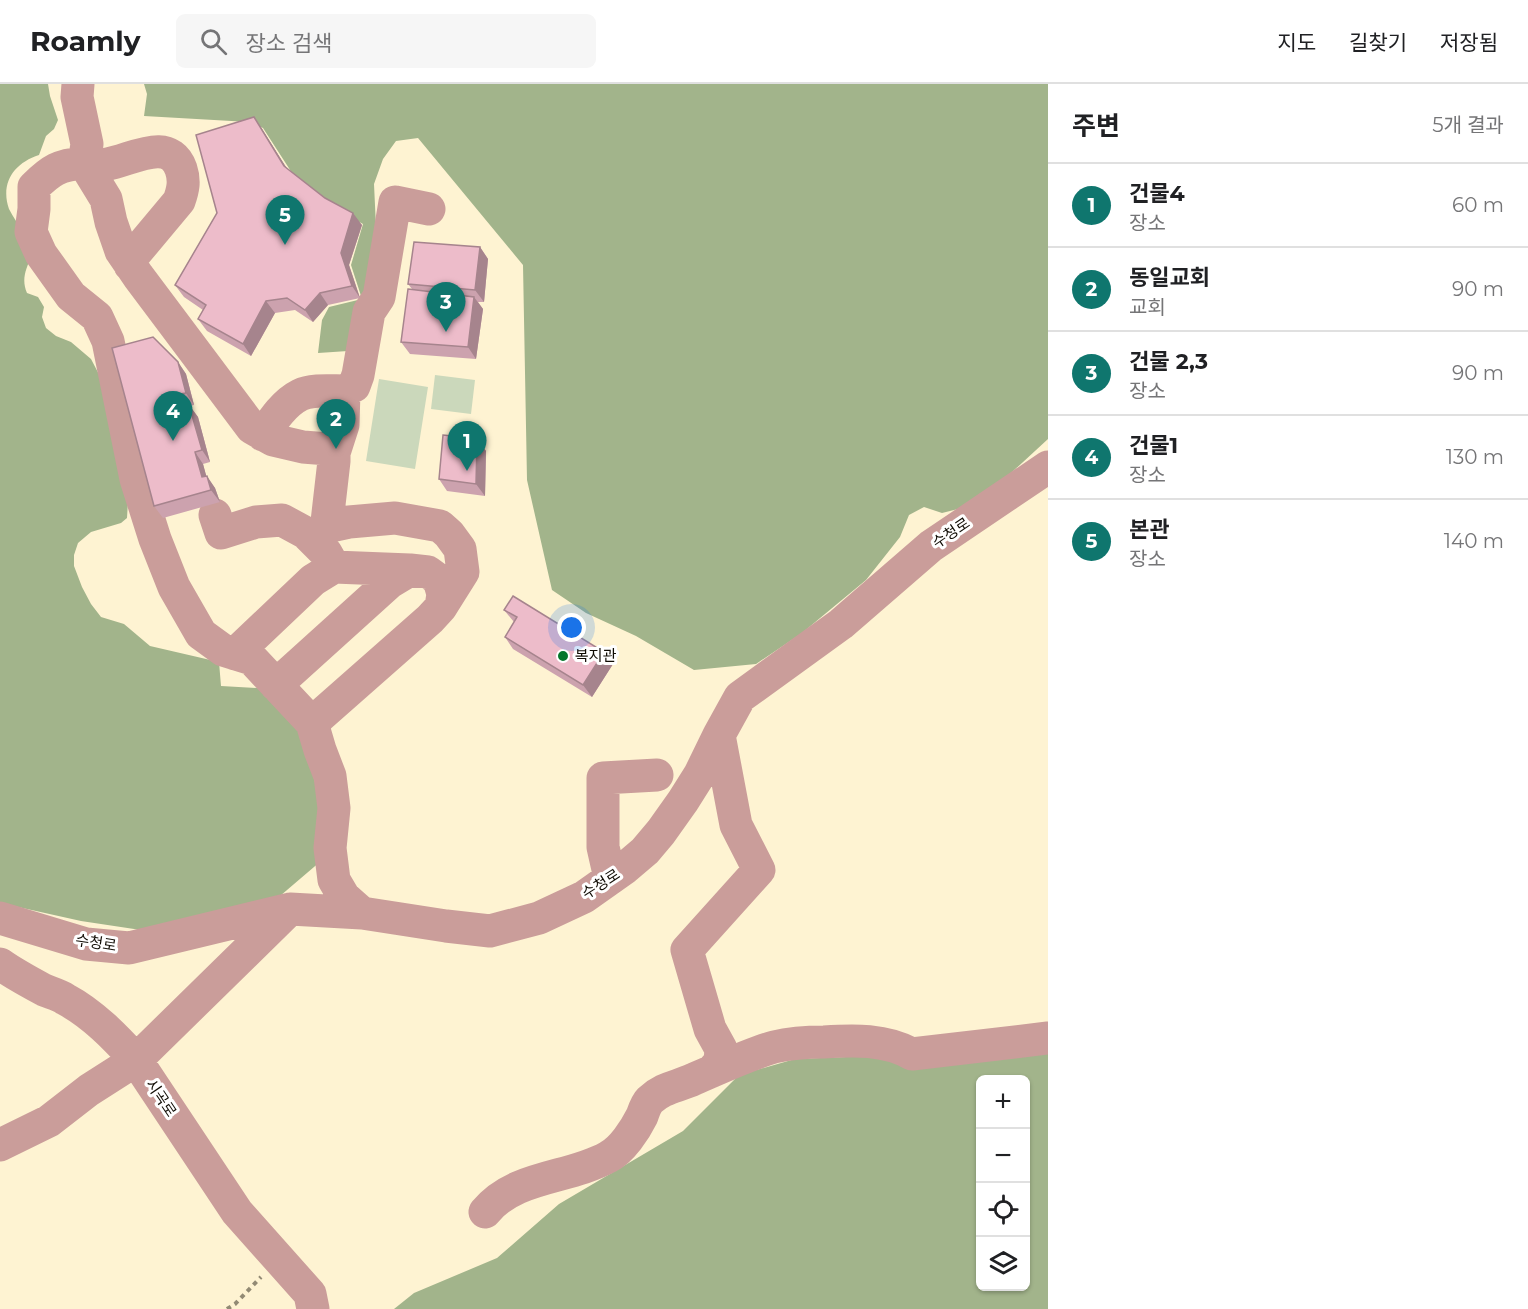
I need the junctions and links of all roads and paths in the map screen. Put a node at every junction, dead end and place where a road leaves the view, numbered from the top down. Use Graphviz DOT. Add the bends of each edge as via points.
graph roads {
  1 [pos="78,84"];
  2 [pos="84,163"];
  3 [pos="429,209"];
  4 [pos="130,265"];
  5 [pos="344,391"];
  6 [pos="263,435"];
  7 [pos="334,453"];
  8 [pos="1048,467"];
  9 [pos="215,515"];
  10 [pos="334,567"];
  11 [pos="410,570"];
  12 [pos="441,607"];
  13 [pos="235,654"];
  14 [pos="276,685"];
  15 [pos="312,723"];
  16 [pos="719,735"];
  17 [pos="657,775"];
  18 [pos="610,878"];
  19 [pos="291,909"];
  20 [pos="362,913"];
  21 [pos="0,918"];
  22 [pos="0,964"];
  23 [pos="1048,1038"];
  24 [pos="136,1060"];
  25 [pos="712,1071"];
  26 [pos="0,1145"];
  27 [pos="485,1212"];
  28 [pos="273,1252"];
  29 [pos="227,1309"];
  30 [pos="313,1309"];
  1 -- 2 [label="street" via="87,144"];
  2 -- 4 [label="street" via="106,199 121,252"];
  2 -- 4 [label="street" via="106,165 151,152 161,152 178,161 184,181 179,201 145,240"];
  2 -- 13 [label="street" via="51,171 34,188 31,232 41,254 71,296 97,317 108,341 136,479 174,587 201,634"];
  3 -- 5 [label="street" via="395,202 379,297 369,312 358,375 354,386"];
  4 -- 6 [label="street" via="252,428"];
  5 -- 6 [label="street" via="301,394 274,418"];
  5 -- 7 [label="street" via="343,425"];
  6 -- 7 [label="street"];
  7 -- 12 [label="street" via="327,522 335,525 395,518 440,526 460,549 463,572"];
  8 -- 16 [label="street, 수청로" via="932,546 841,624 740,697"];
  9 -- 10 [label="street" via="221,533 256,522 282,520 306,533"];
  10 -- 11 [label="street"];
  10 -- 13 [label="street" via="313,580"];
  11 -- 12 [label="street" via="428,572 439,580"];
  11 -- 14 [label="street" via="390,582"];
  12 -- 15 [label="street"];
  13 -- 14 [label="street" via="252,659"];
  14 -- 15 [label="street"];
  15 -- 20 [label="street" via="330,776 334,880 344,897"];
  16 -- 18 [label="street, 수청로" via="700,774 661,832 645,851"];
  16 -- 25 [label="street" via="736,825 759,870 687,950 710,1029 721,1049 720,1062"];
  17 -- 18 [label="street" via="603,778 603,847"];
  18 -- 20 [label="street, 수청로" via="584,897 539,918 490,931"];
  19 -- 20 [label="street, 수청로"];
  19 -- 21 [label="street, 수청로" via="129,948 87,944"];
  19 -- 24 [label="street"];
  22 -- 24 [label="street, 시곡로" via="87,1014"];
  23 -- 25 [label="street" via="912,1054 878,1042 795,1043"];
  24 -- 26 [label="street" via="49,1121"];
  24 -- 28 [label="street, 시곡로" via="237,1212"];
  25 -- 27 [label="street" via="666,1088 648,1101 621,1149 607,1158 522,1186 493,1202"];
  28 -- 29 [label="path" via="261,1278"];
  28 -- 30 [label="street, 시곡로" via="310,1294"];
}
